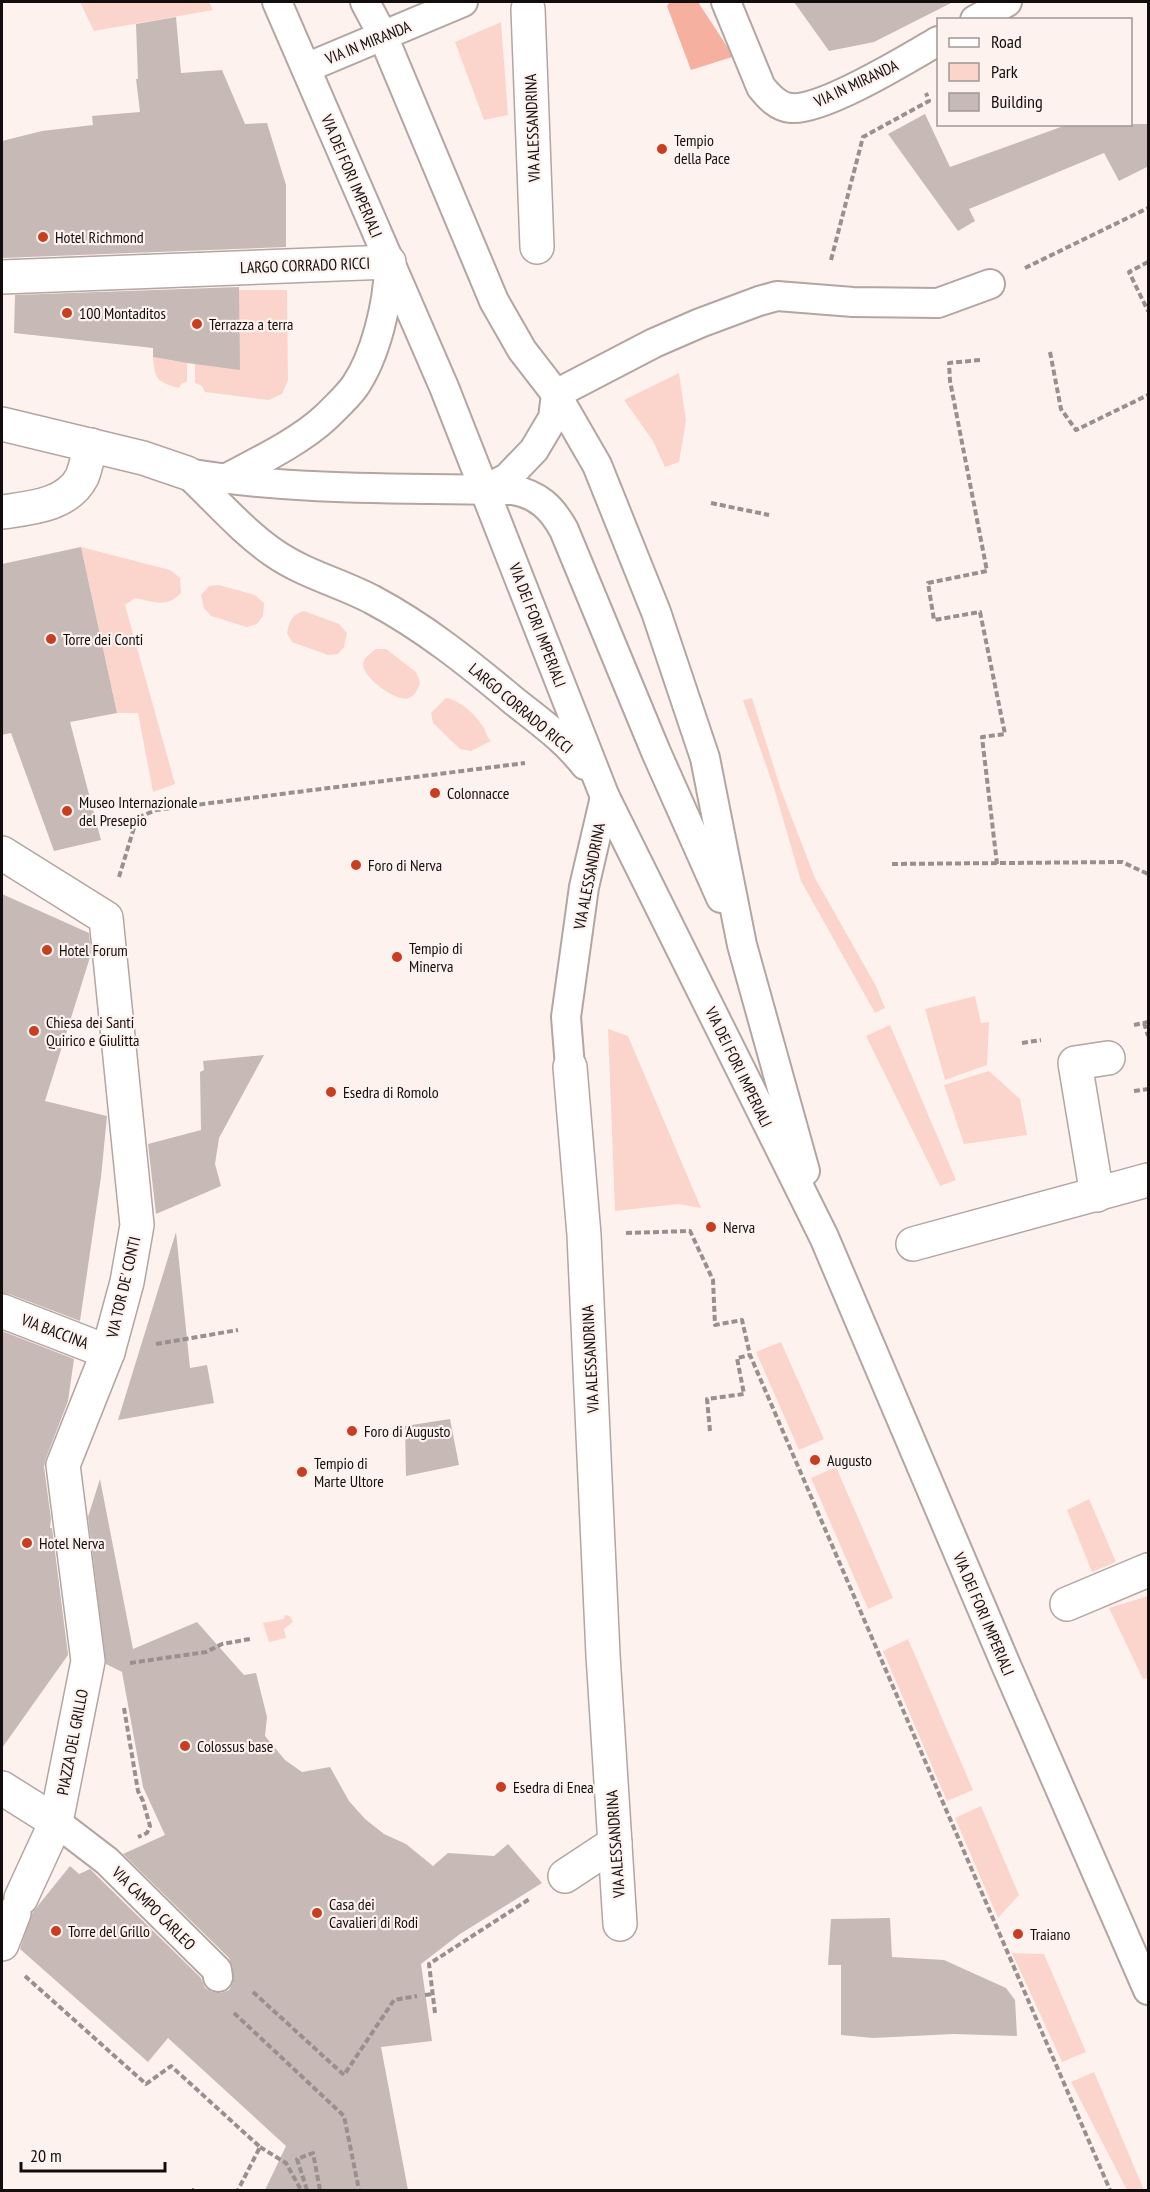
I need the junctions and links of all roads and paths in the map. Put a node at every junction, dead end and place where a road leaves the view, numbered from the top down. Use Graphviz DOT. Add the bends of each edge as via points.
graph roads {
  1 [pos="277,2"];
  2 [pos="365,2"];
  3 [pos="463,2"];
  4 [pos="726,2"];
  5 [pos="1006,2"];
  6 [pos="528,9"];
  7 [pos="978,18"];
  8 [pos="382,36"];
  9 [pos="937,42"];
  10 [pos="306,68"];
  11 [pos="916,109"];
  12 [pos="1149,208"];
  13 [pos="537,247"];
  14 [pos="1040,261"];
  15 [pos="389,262"];
  16 [pos="1149,262"];
  17 [pos="2,277"];
  18 [pos="990,284"];
  19 [pos="822,299"];
  20 [pos="1149,310"];
  21 [pos="1050,351"];
  22 [pos="980,360"];
  23 [pos="555,394"];
  24 [pos="1149,395"];
  25 [pos="2,424"];
  26 [pos="91,445"];
  27 [pos="187,472"];
  28 [pos="225,479"];
  29 [pos="484,490"];
  30 [pos="711,503"];
  31 [pos="2,512"];
  32 [pos="769,515"];
  33 [pos="533,762"];
  34 [pos="605,797"];
  35 [pos="2,853"];
  36 [pos="892,864"];
  37 [pos="997,864"];
  38 [pos="1149,874"];
  39 [pos="106,918"];
  40 [pos="742,945"];
  41 [pos="1144,1023"];
  42 [pos="1149,1036"];
  43 [pos="1108,1058"];
  44 [pos="570,1067"];
  45 [pos="1149,1180"];
  46 [pos="1097,1195"];
  47 [pos="584,1235"];
  48 [pos="824,1237"];
  49 [pos="913,1244"];
  50 [pos="2,1311"];
  51 [pos="238,1330"];
  52 [pos="156,1344"];
  53 [pos="108,1352"];
  54 [pos="750,1355"];
  55 [pos="710,1431"];
  56 [pos="1149,1570"];
  57 [pos="1068,1604"];
  58 [pos="250,1639"];
  59 [pos="88,1661"];
  60 [pos="135,1662"];
  61 [pos="123,1706"];
  62 [pos="2,1788"];
  63 [pos="56,1822"];
  64 [pos="129,1841"];
  65 [pos="615,1843"];
  66 [pos="565,1876"];
  67 [pos="620,1924"];
  68 [pos="10,1957"];
  69 [pos="220,1971"];
  70 [pos="1149,1990"];
  71 [pos="432,1994"];
  72 [pos="425,1995"];
  73 [pos="417,1996"];
  74 [pos="435,2013"];
  75 [pos="260,2147"];
  76 [pos="238,2190"];
  77 [pos="301,2190"];
  78 [pos="307,2190"];
  79 [pos="321,2190"];
  80 [pos="359,2190"];
  81 [pos="1110,2190"];
  1 -- 10 [label="lane, VIA DEI FORI IMPERIALI"];
  2 -- 8 [label="lane, VIA DEI FORI IMPERIALI"];
  3 -- 8 [label="lane, VIA IN MIRANDA"];
  4 -- 9 [label="lane, VIA IN MIRANDA" via="761,87 778,104 793,108 841,93"];
  5 -- 7 [label="lane"];
  6 -- 13 [label="street, VIA ALESSANDRINA"];
  8 -- 10 [label="lane, VIA IN MIRANDA"];
  8 -- 23 [label="lane, VIA DEI FORI IMPERIALI" via="494,301 522,350"];
  10 -- 15 [label="lane, VIA DEI FORI IMPERIALI"];
  11 -- 19 [label="path" via="863,137"];
  12 -- 14 [label="path"];
  15 -- 17 [label="street, LARGO CORRADO RICCI"];
  15 -- 28 [label="lane, LARGO CORRADO RICCI" via="384,311 374,347 355,386 326,418"];
  15 -- 29 [label="lane, VIA DEI FORI IMPERIALI"];
  16 -- 20 [label="path" via="1129,272"];
  18 -- 19 [label="lane" via="938,303"];
  19 -- 23 [label="lane" via="777,296 759,301 654,343"];
  21 -- 24 [label="path" via="1061,409 1076,430"];
  22 -- 37 [label="path" via="949,363 987,571 928,584 934,620 980,612 1005,734 982,737"];
  23 -- 29 [label="lane" via="553,418 534,450 507,478"];
  23 -- 40 [label="lane, VIA DEI FORI IMPERIALI" via="597,465 656,612 705,758"];
  25 -- 26 [label="street, LARGO CORRADO RICCI"];
  26 -- 27 [label="street, LARGO CORRADO RICCI"];
  26 -- 31 [label="street" via="78,484 66,495"];
  27 -- 28 [label="lane, LARGO CORRADO RICCI"];
  27 -- 34 [label="lane, LARGO CORRADO RICCI" via="276,555 380,603 479,672 569,745"];
  28 -- 29 [label="lane, LARGO CORRADO RICCI" via="393,490"];
  29 -- 34 [label="lane, VIA DEI FORI IMPERIALI"];
  29 -- 40 [label="lane, LARGO CORRADO RICCI" via="526,492 538,498 557,518"];
  30 -- 32 [label="path"];
  33 -- 39 [label="path" via="156,810 137,818"];
  34 -- 44 [label="lane, VIA ALESSANDRINA" via="584,887 566,1017"];
  34 -- 48 [label="lane, VIA DEI FORI IMPERIALI"];
  35 -- 39 [label="street"];
  36 -- 37 [label="path"];
  37 -- 38 [label="path" via="1122,862"];
  39 -- 53 [label="street, VIA TOR DE' CONTI" via="137,1225"];
  40 -- 48 [label="lane, VIA DEI FORI IMPERIALI"];
  41 -- 42 [label="path"];
  43 -- 46 [label="street" via="1076,1064"];
  44 -- 47 [label="street, VIA ALESSANDRINA"];
  45 -- 46 [label="street"];
  46 -- 49 [label="street"];
  47 -- 54 [label="path" via="690,1231 713,1280 715,1325 742,1320"];
  47 -- 65 [label="street, VIA ALESSANDRINA"];
  48 -- 70 [label="lane, VIA DEI FORI IMPERIALI"];
  50 -- 53 [label="street, VIA BACCINA"];
  51 -- 52 [label="path"];
  53 -- 59 [label="street, VIA TOR DE' CONTI" via="63,1465"];
  54 -- 55 [label="path" via="737,1358 744,1394 707,1399"];
  54 -- 81 [label="path"];
  56 -- 57 [label="street"];
  58 -- 60 [label="path" via="222,1644 206,1652"];
  59 -- 63 [label="street, PIAZZA DEL GRILLO"];
  61 -- 64 [label="path" via="138,1791 150,1826 147,1833"];
  62 -- 63 [label="street, PIAZZA DEL GRILLO"];
  63 -- 68 [label="street, PIAZZA DEL GRILLO" via="17,1905"];
  63 -- 69 [label="lane, VIA CAMPO CARLEO" via="107,1861"];
  65 -- 66 [label="street"];
  65 -- 67 [label="street, VIA ALESSANDRINA"];
  66 -- 71 [label="path" via="429,1964"];
  68 -- 75 [label="path" via="146,2084 171,2066"];
  69 -- 73 [label="path" via="344,2075 394,2000"];
  69 -- 80 [label="path" via="234,2012 344,2116"];
  71 -- 72 [label="path"];
  71 -- 74 [label="path"];
  75 -- 76 [label="path"];
  75 -- 77 [label="path" via="286,2163"];
  78 -- 79 [label="path" via="297,2159 313,2153"];
}
